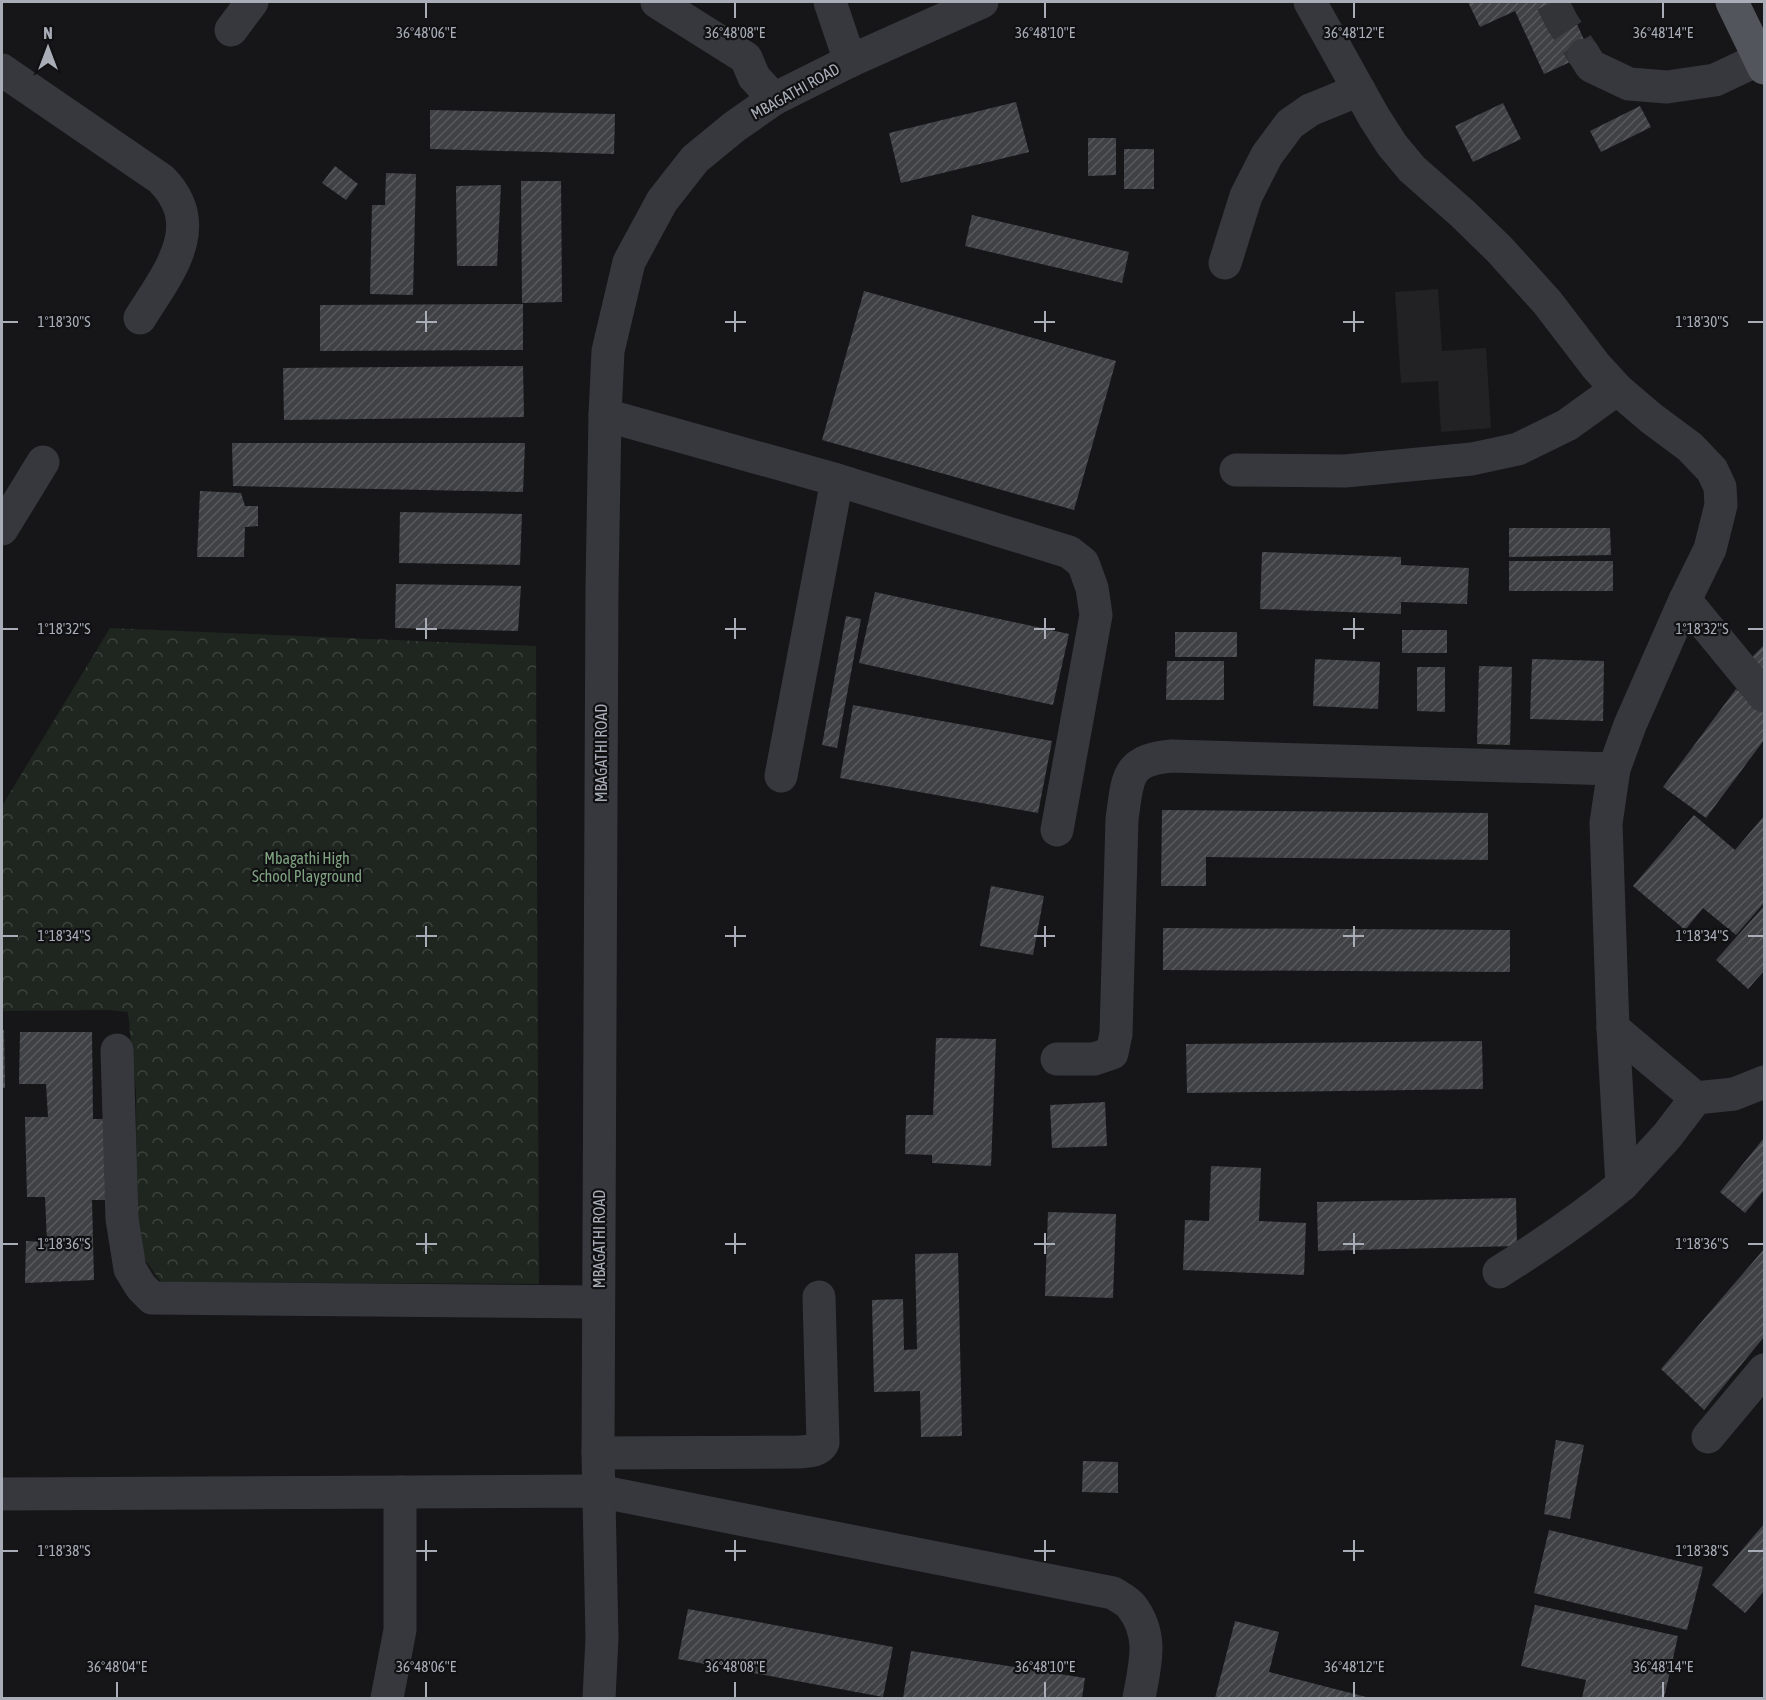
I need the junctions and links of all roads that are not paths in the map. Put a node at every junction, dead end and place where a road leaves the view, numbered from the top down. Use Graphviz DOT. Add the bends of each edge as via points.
graph roads {
  1 [pos="252,2"];
  2 [pos="657,2"];
  3 [pos="830,2"];
  4 [pos="982,2"];
  5 [pos="1310,2"];
  6 [pos="1732,2"];
  7 [pos="231,30"];
  8 [pos="1584,55"];
  9 [pos="850,62"];
  10 [pos="1763,62"];
  11 [pos="2,70"];
  12 [pos="1359,90"];
  13 [pos="774,99"];
  14 [pos="1225,263"];
  15 [pos="140,318"];
  16 [pos="1617,389"];
  17 [pos="605,415"];
  18 [pos="43,462"];
  19 [pos="1236,470"];
  20 [pos="837,480"];
  21 [pos="2,529"];
  22 [pos="1684,600"];
  23 [pos="1764,696"];
  24 [pos="1614,769"];
  25 [pos="781,776"];
  26 [pos="1056,830"];
  27 [pos="1613,1028"];
  28 [pos="117,1050"];
  29 [pos="1056,1059"];
  30 [pos="1764,1082"];
  31 [pos="1696,1098"];
  32 [pos="1622,1185"];
  33 [pos="1499,1272"];
  34 [pos="819,1297"];
  35 [pos="598,1302"];
  36 [pos="1764,1370"];
  37 [pos="1708,1437"];
  38 [pos="598,1453"];
  39 [pos="598,1491"];
  40 [pos="400,1492"];
  41 [pos="2,1494"];
  42 [pos="387,1698"];
  43 [pos="600,1698"];
  44 [pos="1139,1698"];
  1 -- 7 [label="street"];
  2 -- 13 [label="street" via="746,58 754,77"];
  3 -- 9 [label="street"];
  4 -- 9 [label="street, MBAGATHI ROAD"];
  5 -- 12 [label="street"];
  6 -- 10 [label="main road"];
  8 -- 10 [label="street" via="1591,66 1629,84 1667,87 1715,80"];
  9 -- 13 [label="street, MBAGATHI ROAD"];
  11 -- 15 [label="street" via="161,179 179,204 184,218 177,255"];
  12 -- 14 [label="street" via="1310,110 1290,124 1267,155 1246,196"];
  12 -- 16 [label="street" via="1392,145 1412,169 1499,249"];
  13 -- 17 [label="street, MBAGATHI ROAD" via="695,159 662,201 630,262 608,351"];
  16 -- 19 [label="street" via="1567,425 1518,449 1472,459 1345,471"];
  16 -- 22 [label="street" via="1690,447 1712,470 1720,487 1721,505 1710,549"];
  17 -- 20 [label="street"];
  17 -- 35 [label="street, MBAGATHI ROAD"];
  18 -- 21 [label="street"];
  20 -- 25 [label="street"];
  20 -- 26 [label="street" via="1069,552 1083,563 1096,615"];
  22 -- 23 [label="street"];
  22 -- 24 [label="street"];
  24 -- 27 [label="street" via="1606,823"];
  24 -- 29 [label="street" via="1150,758 1135,767 1127,784 1122,819 1116,1034 1112,1053 1094,1059"];
  27 -- 31 [label="street"];
  27 -- 32 [label="street"];
  28 -- 35 [label="street" via="122,1219 130,1269 152,1298"];
  30 -- 31 [label="street" via="1734,1094"];
  31 -- 32 [label="street"];
  32 -- 33 [label="street" via="1543,1245"];
  34 -- 38 [label="street" via="823,1443 820,1447 799,1452"];
  35 -- 38 [label="street, MBAGATHI ROAD"];
  36 -- 37 [label="street"];
  38 -- 39 [label="street, MBAGATHI ROAD"];
  39 -- 40 [label="street"];
  39 -- 43 [label="street, MBAGATHI ROAD"];
  39 -- 44 [label="street" via="1113,1593 1131,1605 1146,1631 1147,1657"];
  40 -- 41 [label="street"];
  40 -- 42 [label="street" via="400,1630"];
}
